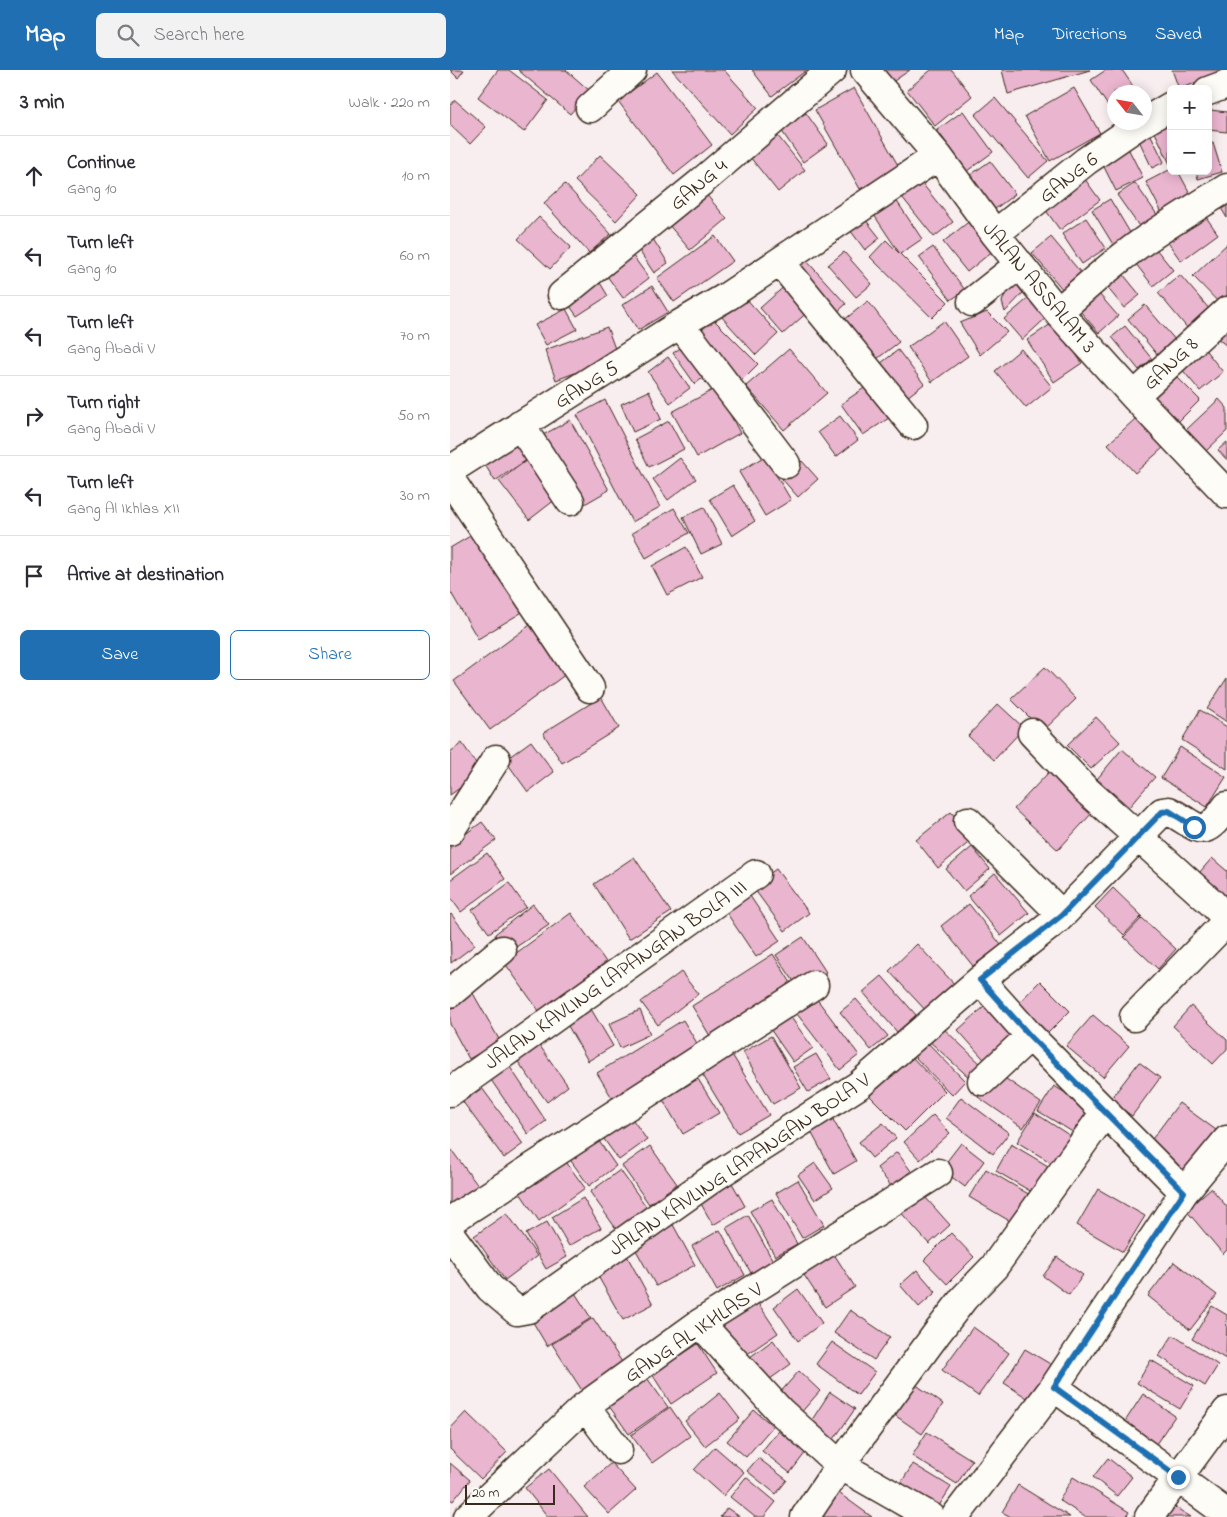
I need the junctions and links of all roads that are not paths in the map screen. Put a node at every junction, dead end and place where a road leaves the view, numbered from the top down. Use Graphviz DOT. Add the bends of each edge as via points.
graph roads {
  1 [pos="632,70"];
  2 [pos="832,70"];
  3 [pos="865,70"];
  4 [pos="1227,84"];
  5 [pos="1212,90"];
  6 [pos="590,108"];
  7 [pos="1167,108"];
  8 [pos="1152,117"];
  9 [pos="1132,130"];
  10 [pos="938,156"];
  11 [pos="1227,188"];
  12 [pos="995,234"];
  13 [pos="780,262"];
  14 [pos="1020,264"];
  15 [pos="562,295"];
  16 [pos="972,302"];
  17 [pos="1227,311"];
  18 [pos="1058,312"];
  19 [pos="680,324"];
  20 [pos="1134,396"];
  21 [pos="913,425"];
  22 [pos="520,426"];
  23 [pos="786,464"];
  24 [pos="1227,494"];
  25 [pos="570,501"];
  26 [pos="590,688"];
  27 [pos="1032,733"];
  28 [pos="496,759"];
  29 [pos="1227,806"];
  30 [pos="968,821"];
  31 [pos="450,831"];
  32 [pos="1139,836"];
  33 [pos="756,874"];
  34 [pos="1062,915"];
  35 [pos="1227,920"];
  36 [pos="502,950"];
  37 [pos="980,980"];
  38 [pos="814,985"];
  39 [pos="450,993"];
  40 [pos="1134,1017"];
  41 [pos="1030,1036"];
  42 [pos="982,1081"];
  43 [pos="450,1092"];
  44 [pos="1106,1111"];
  45 [pos="1227,1140"];
  46 [pos="938,1173"];
  47 [pos="1184,1192"];
  48 [pos="450,1221"];
  49 [pos="450,1234"];
  50 [pos="700,1323"];
  51 [pos="1054,1387"];
  52 [pos="585,1406"];
  53 [pos="1227,1411"];
  54 [pos="618,1450"];
  55 [pos="840,1465"];
  56 [pos="1178,1477"];
  57 [pos="1227,1514"];
  58 [pos="468,1517"];
  59 [pos="805,1517"];
  60 [pos="931,1517"];
  61 [pos="955,1517"];
  62 [pos="1149,1517"];
  1 -- 6 [label="street"];
  2 -- 15 [label="street, GANG 4"];
  3 -- 10 [label="street, JALAN ASSALAM 3"];
  4 -- 5 [label="street"];
  7 -- 8 [label="street, GANG 6"];
  9 -- 12 [label="street, GANG 6" via="1086,161"];
  10 -- 12 [label="street, JALAN ASSALAM 3"];
  10 -- 13 [label="street, GANG 5"];
  11 -- 18 [label="street" via="1144,241"];
  12 -- 14 [label="street, JALAN ASSALAM 3"];
  13 -- 19 [label="street, GANG 5"];
  13 -- 21 [label="street"];
  14 -- 16 [label="street"];
  14 -- 18 [label="street, JALAN ASSALAM 3"];
  17 -- 20 [label="street, GANG 8"];
  18 -- 20 [label="street, JALAN ASSALAM 3"];
  19 -- 22 [label="street, GANG 5"];
  19 -- 23 [label="street"];
  20 -- 24 [label="street, JALAN ASSALAM 3"];
  22 -- 25 [label="street"];
  22 -- 26 [label="street, GANG 5" via="455,467 452,482"];
  27 -- 32 [label="street" via="1085,789"];
  28 -- 31 [label="street"];
  29 -- 32 [label="street" via="1211,826 1203,829 1169,811 1162,812"];
  30 -- 34 [label="street"];
  32 -- 34 [label="street"];
  32 -- 35 [label="street"];
  33 -- 43 [label="street, JALAN KAVLING LAPANGAN BOLA III"];
  34 -- 37 [label="street"];
  35 -- 40 [label="street"];
  36 -- 39 [label="street"];
  37 -- 41 [label="street"];
  37 -- 49 [label="street, JALAN KAVLING LAPANGAN BOLA V" via="859,1085 713,1178 528,1309 517,1311 490,1288"];
  38 -- 48 [label="street"];
  41 -- 42 [label="street"];
  41 -- 44 [label="street"];
  44 -- 47 [label="street"];
  44 -- 55 [label="street" via="994,1267 964,1298"];
  45 -- 47 [label="street"];
  46 -- 50 [label="street, GANG AL IKHLAS V"];
  47 -- 51 [label="street"];
  50 -- 52 [label="street, GANG AL IKHLAS V"];
  50 -- 55 [label="street" via="780,1411"];
  51 -- 56 [label="street"];
  51 -- 61 [label="street"];
  52 -- 54 [label="street"];
  52 -- 58 [label="street, GANG AL IKHLAS V"];
  53 -- 56 [label="street"];
  55 -- 59 [label="street"];
  55 -- 60 [label="street"];
  56 -- 57 [label="street"];
  56 -- 62 [label="street"];
}
